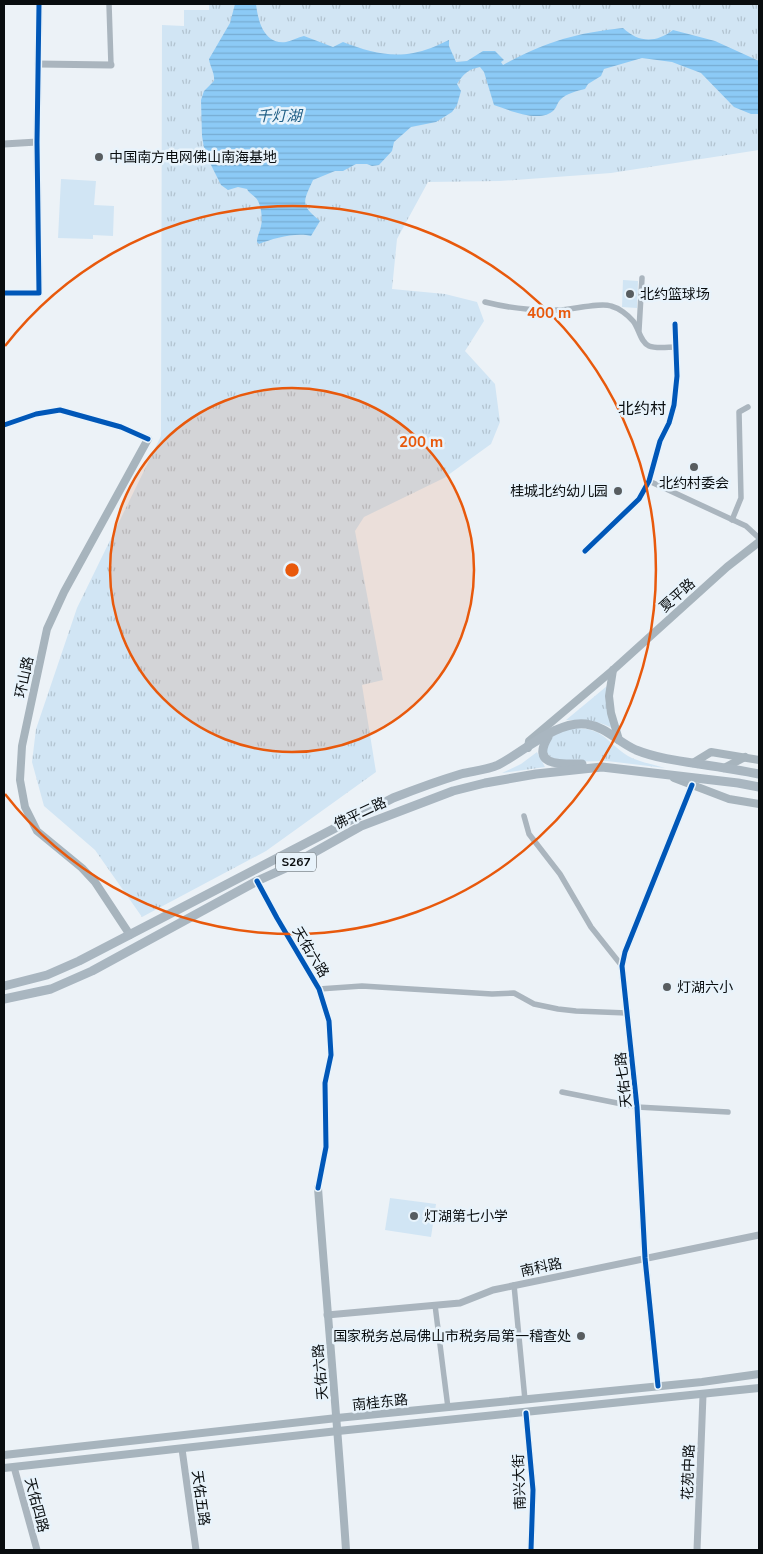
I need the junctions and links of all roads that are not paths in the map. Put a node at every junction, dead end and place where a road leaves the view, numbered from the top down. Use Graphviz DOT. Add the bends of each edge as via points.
graph roads {
  1 [pos="39,4"];
  2 [pos="109,4"];
  3 [pos="38,64"];
  4 [pos="111,65"];
  5 [pos="37,142"];
  6 [pos="4,144"];
  7 [pos="642,278"];
  8 [pos="4,293"];
  9 [pos="485,302"];
  10 [pos="675,324"];
  11 [pos="639,330"];
  12 [pos="676,347"];
  13 [pos="748,407"];
  14 [pos="4,425"];
  15 [pos="148,439"];
  16 [pos="649,481"];
  17 [pos="732,520"];
  18 [pos="759,538"];
  19 [pos="759,542"];
  20 [pos="584,551"];
  21 [pos="613,670"];
  22 [pos="549,734"];
  23 [pos="619,740"];
  24 [pos="528,748"];
  25 [pos="745,757"];
  26 [pos="759,760"];
  27 [pos="693,763"];
  28 [pos="602,767"];
  29 [pos="724,768"];
  30 [pos="759,772"];
  31 [pos="665,774"];
  32 [pos="692,785"];
  33 [pos="759,787"];
  34 [pos="759,804"];
  35 [pos="524,816"];
  36 [pos="257,881"];
  37 [pos="130,935"];
  38 [pos="622,966"];
  39 [pos="4,986"];
  40 [pos="319,989"];
  41 [pos="4,999"];
  42 [pos="627,1013"];
  43 [pos="562,1092"];
  44 [pos="637,1107"];
  45 [pos="728,1112"];
  46 [pos="318,1188"];
  47 [pos="759,1234"];
  48 [pos="645,1258"];
  49 [pos="514,1285"];
  50 [pos="435,1305"];
  51 [pos="327,1316"];
  52 [pos="759,1374"];
  53 [pos="658,1386"];
  54 [pos="759,1388"];
  55 [pos="703,1394"];
  56 [pos="525,1400"];
  57 [pos="448,1408"];
  58 [pos="526,1413"];
  59 [pos="337,1418"];
  60 [pos="338,1431"];
  61 [pos="182,1449"];
  62 [pos="4,1455"];
  63 [pos="14,1467"];
  64 [pos="4,1468"];
  65 [pos="37,1550"];
  66 [pos="196,1550"];
  67 [pos="346,1550"];
  68 [pos="530,1550"];
  69 [pos="697,1550"];
  1 -- 3 [label="street"];
  2 -- 4 [label="street"];
  3 -- 4 [label="street"];
  3 -- 5 [label="street"];
  5 -- 6 [label="street"];
  5 -- 8 [label="street" via="39,293"];
  7 -- 11 [label="street"];
  9 -- 11 [label="street" via="558,310 610,305 625,313"];
  10 -- 12 [label="street"];
  11 -- 12 [label="street" via="647,346"];
  12 -- 16 [label="street" via="674,405"];
  13 -- 17 [label="street" via="739,412 741,498"];
  14 -- 15 [label="street" via="60,410 121,426"];
  15 -- 37 [label="main road, 环山路" via="64,592 47,630 22,746 20,780 25,807 37,832 95,882"];
  16 -- 17 [label="street"];
  16 -- 20 [label="street" via="639,498"];
  17 -- 18 [label="street" via="746,526"];
  19 -- 21 [label="main road, 夏平路"];
  21 -- 23 [label="main road" via="609,696"];
  21 -- 24 [label="main road, 夏平路" via="529,741"];
  22 -- 23 [label="main road, 佛平二路" via="567,725 585,724 603,729"];
  22 -- 24 [label="main road, 佛平二路"];
  22 -- 28 [label="main road" via="543,744 543,754 550,762"];
  23 -- 27 [label="main road" via="651,755"];
  24 -- 37 [label="main road, 佛平二路" via="495,766 393,798"];
  25 -- 26 [label="main road"];
  25 -- 27 [label="main road" via="711,752"];
  25 -- 29 [label="main road"];
  27 -- 29 [label="main road"];
  28 -- 31 [label="main road, 佛平二路 / S267"];
  28 -- 36 [label="main road, 佛平二路 / S267" via="528,776 453,791 361,826"];
  29 -- 30 [label="main road"];
  31 -- 32 [label="main road"];
  31 -- 33 [label="main road, 佛平二路"];
  32 -- 34 [label="main road" via="729,799"];
  32 -- 38 [label="street, 天佑七路"];
  35 -- 38 [label="street" via="529,834 560,874 591,927"];
  36 -- 40 [label="street, 天佑六路"];
  36 -- 41 [label="main road, 佛平二路 / S267" via="92,971 51,989"];
  37 -- 39 [label="main road, 佛平二路" via="47,975"];
  38 -- 42 [label="street, 天佑七路"];
  40 -- 42 [label="street" via="362,986 514,993 534,1004 558,1009"];
  40 -- 46 [label="street, 天佑六路" via="329,1021 331,1055 325,1083 326,1147"];
  42 -- 44 [label="street, 天佑七路"];
  43 -- 44 [label="street"];
  44 -- 45 [label="street"];
  44 -- 48 [label="street, 天佑七路"];
  46 -- 51 [label="main road, 天佑六路"];
  47 -- 48 [label="street, 南科路"];
  48 -- 49 [label="street, 南科路"];
  48 -- 53 [label="street, 天佑七路"];
  49 -- 50 [label="street, 南科路" via="460,1303"];
  49 -- 56 [label="street"];
  50 -- 51 [label="street, 南科路"];
  50 -- 57 [label="street"];
  51 -- 59 [label="main road, 天佑六路"];
  52 -- 53 [label="main road, 南桂东路"];
  53 -- 56 [label="main road, 南桂东路"];
  54 -- 55 [label="main road, 南桂东路"];
  55 -- 58 [label="main road, 南桂东路"];
  55 -- 69 [label="street, 花苑中路"];
  56 -- 57 [label="main road, 南桂东路"];
  57 -- 59 [label="main road, 南桂东路"];
  58 -- 60 [label="main road, 南桂东路"];
  58 -- 68 [label="street, 南兴大街" via="533,1490"];
  59 -- 60 [label="main road, 天佑六路"];
  59 -- 62 [label="main road, 南桂东路"];
  60 -- 61 [label="main road, 南桂东路"];
  60 -- 67 [label="main road, 天佑六路"];
  61 -- 63 [label="main road, 南桂东路"];
  61 -- 66 [label="street, 天佑五路"];
  63 -- 64 [label="main road, 南桂东路"];
  63 -- 65 [label="street, 天佑四路"];
}
